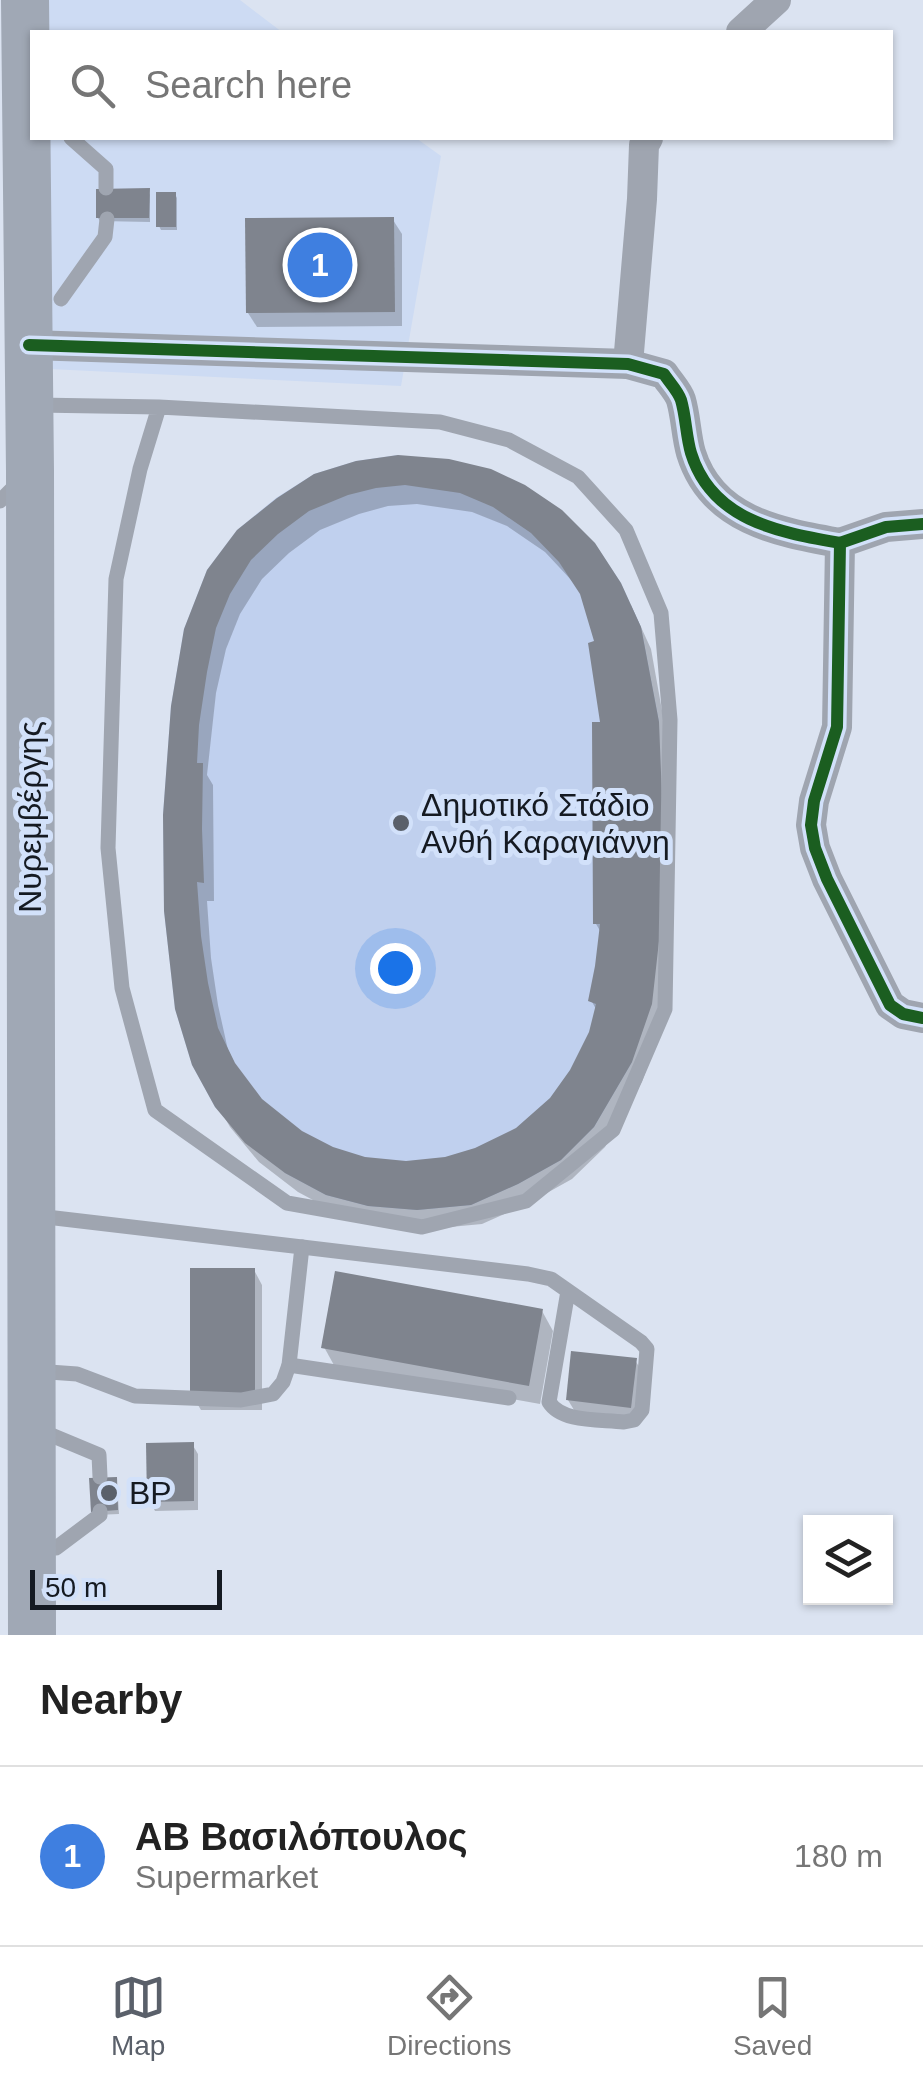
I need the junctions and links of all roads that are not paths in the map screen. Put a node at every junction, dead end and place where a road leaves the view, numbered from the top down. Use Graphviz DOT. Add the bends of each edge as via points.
graph roads {
  1 [pos="25,0"];
  2 [pos="776,0"];
  3 [pos="743,30"];
  4 [pos="73,140"];
  5 [pos="647,140"];
  6 [pos="106,188"];
  7 [pos="106,218"];
  8 [pos="62,299"];
  9 [pos="29,345"];
  10 [pos="628,364"];
  11 [pos="30,405"];
  12 [pos="159,407"];
  13 [pos="15,486"];
  14 [pos="923,524"];
  15 [pos="840,543"];
  16 [pos="923,1018"];
  17 [pos="26,1245"];
  18 [pos="302,1246"];
  19 [pos="568,1291"];
  20 [pos="289,1365"];
  21 [pos="30,1371"];
  22 [pos="509,1398"];
  23 [pos="51,1435"];
  24 [pos="100,1477"];
  25 [pos="100,1511"];
  26 [pos="56,1548"];
  27 [pos="32,1635"];
  1 -- 9 [label="main road, Νυρεμβέργης"];
  2 -- 3 [label="street"];
  4 -- 6 [label="lane" via="106,169"];
  5 -- 10 [label="street"];
  7 -- 8 [label="lane" via="106,237"];
  9 -- 10 [label="street"];
  9 -- 11 [label="main road, Νυρεμβέργης"];
  10 -- 15 [label="street" via="664,374 680,399 696,468 736,513 781,532"];
  11 -- 12 [label="lane"];
  11 -- 13 [label="main road, Νυρεμβέργης"];
  12 -- 12 [label="lane" via="116,579 108,848 122,988 155,1110 288,1203 422,1227 526,1202 613,1130 666,1009 670,720 661,613 626,530 578,477 509,440 440,422"];
  13 -- 17 [label="main road, Νυρεμβέργης"];
  14 -- 15 [label="street" via="886,527"];
  15 -- 16 [label="street" via="838,728 814,801 815,848 890,1005"];
  17 -- 18 [label="lane"];
  17 -- 21 [label="main road, Νυρεμβέργης"];
  18 -- 19 [label="lane" via="528,1274"];
  18 -- 20 [label="lane"];
  19 -- 19 [label="lane" via="647,1349 642,1410 634,1420 563,1415 548,1402"];
  20 -- 21 [label="lane" via="273,1394 241,1400 135,1396 77,1374"];
  20 -- 22 [label="lane"];
  21 -- 27 [label="main road, Νυρεμβέργης"];
  23 -- 24 [label="lane" via="99,1455"];
  25 -- 26 [label="lane"];
}
